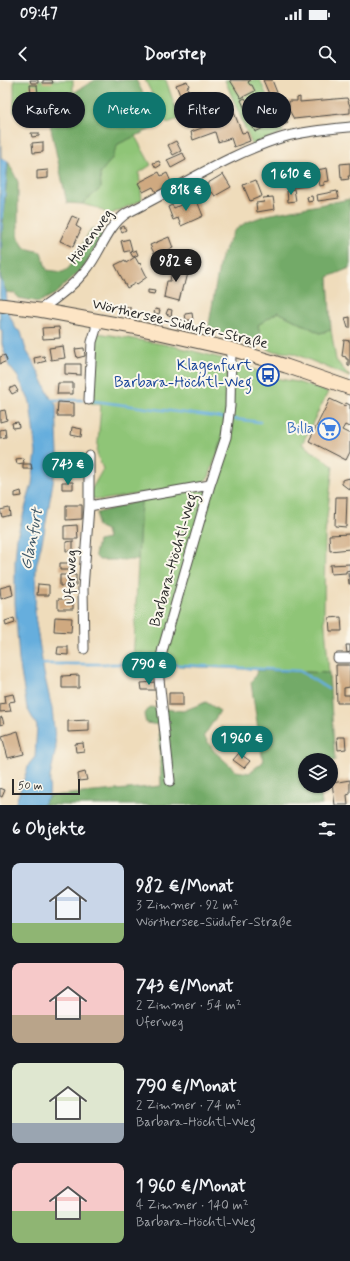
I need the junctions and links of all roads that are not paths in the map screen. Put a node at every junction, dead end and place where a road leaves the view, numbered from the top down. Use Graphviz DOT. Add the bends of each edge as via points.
graph roads {
  1 [pos="350,127"];
  2 [pos="0,305"];
  3 [pos="39,310"];
  4 [pos="96,320"];
  5 [pos="231,349"];
  6 [pos="350,388"];
  7 [pos="89,400"];
  8 [pos="89,455"];
  9 [pos="210,484"];
  10 [pos="89,506"];
  11 [pos="84,650"];
  12 [pos="338,658"];
  13 [pos="350,658"];
  14 [pos="170,781"];
  1 -- 3 [label="street, Höhenweg" via="300,133 267,143 230,159 127,213 117,221 87,270 58,298"];
  2 -- 3 [label="main road, Wörthersee-Südufer-Straße"];
  3 -- 4 [label="main road, Wörthersee-Südufer-Straße"];
  4 -- 5 [label="main road, Wörthersee-Südufer-Straße"];
  4 -- 7 [label="street" via="92,342"];
  5 -- 6 [label="main road, Wörthersee-Südufer-Straße"];
  5 -- 9 [label="street, Barbara-Höchtl-Weg" via="229,421"];
  8 -- 10 [label="street, Uferweg"];
  9 -- 10 [label="street"];
  9 -- 14 [label="street, Barbara-Höchtl-Weg" via="159,666"];
  10 -- 11 [label="street, Uferweg" via="83,589"];
  12 -- 13 [label="street"];
}
